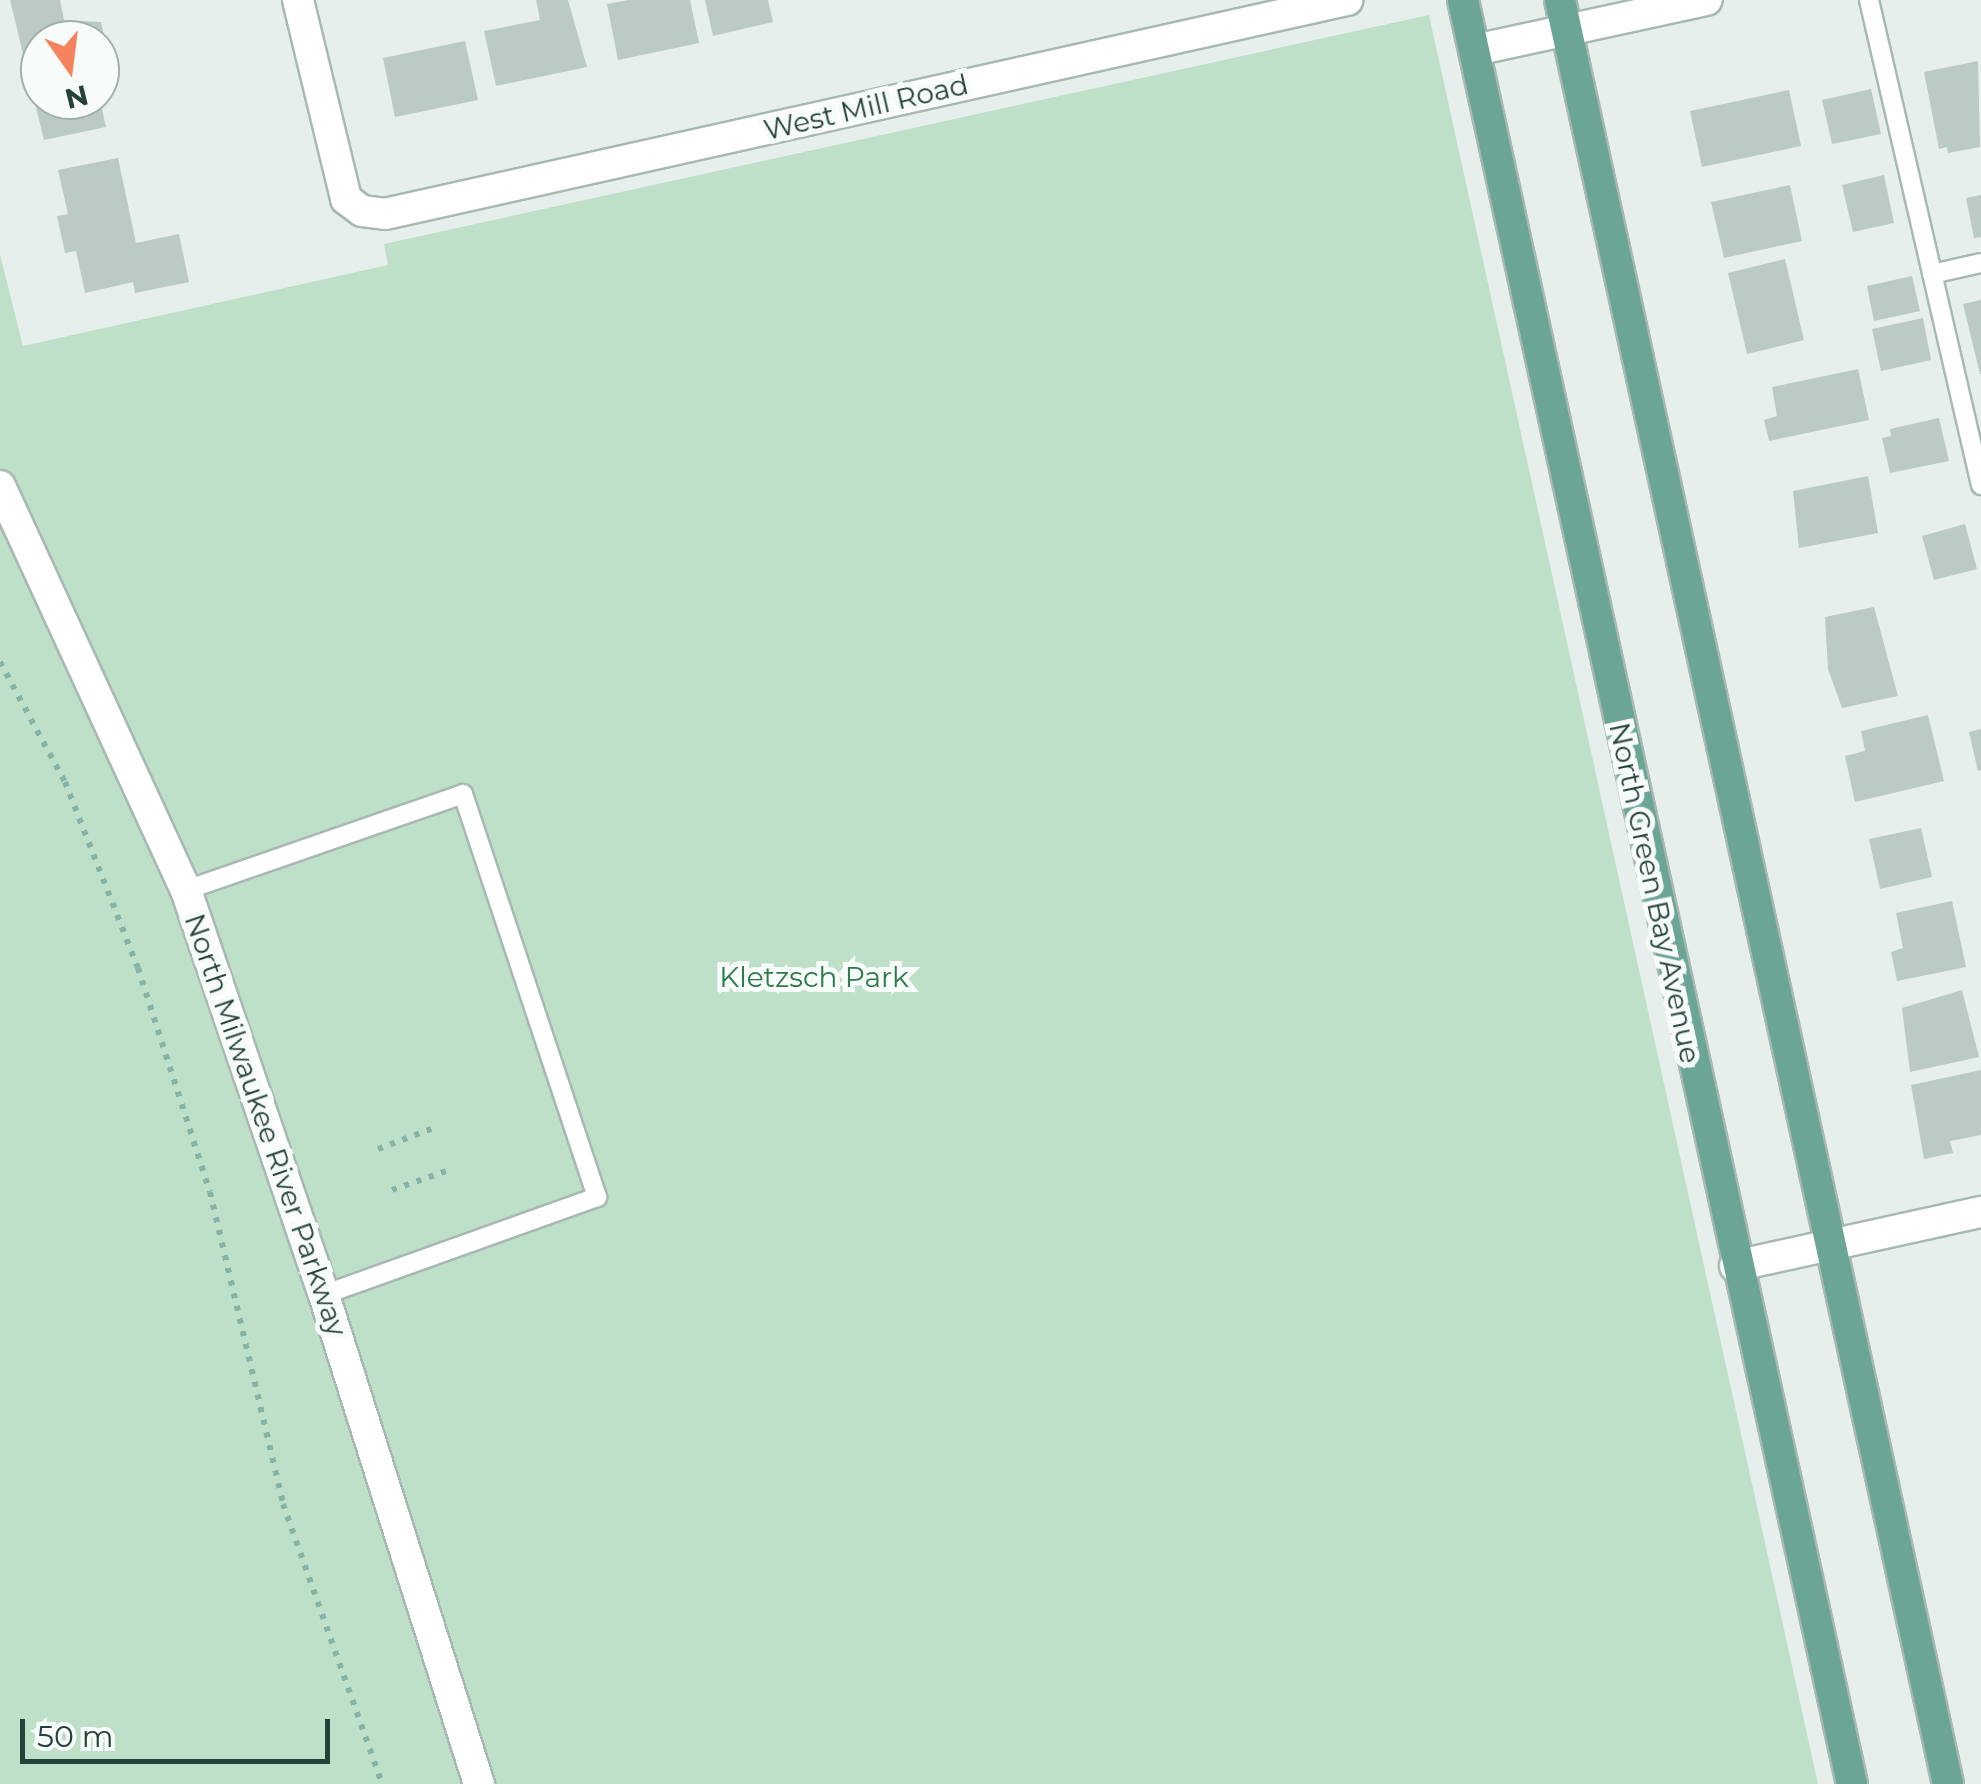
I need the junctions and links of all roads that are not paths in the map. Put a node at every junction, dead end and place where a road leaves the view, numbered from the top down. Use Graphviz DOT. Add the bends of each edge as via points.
graph roads {
  1 [pos="298,0"];
  2 [pos="1347,0"];
  3 [pos="1463,0"];
  4 [pos="1560,0"];
  5 [pos="1707,0"];
  6 [pos="1869,0"];
  7 [pos="1566,30"];
  8 [pos="1475,50"];
  9 [pos="1981,264"];
  10 [pos="1932,274"];
  11 [pos="1981,484"];
  12 [pos="0,486"];
  13 [pos="186,890"];
  14 [pos="1981,1212"];
  15 [pos="1829,1245"];
  16 [pos="1735,1266"];
  17 [pos="324,1294"];
  18 [pos="478,1784"];
  19 [pos="1852,1784"];
  20 [pos="1948,1784"];
  1 -- 2 [label="street, West Mill Road" via="346,199 362,212 385,214"];
  3 -- 8 [label="main road, North Green Bay Avenue"];
  4 -- 7 [label="main road"];
  5 -- 7 [label="street"];
  6 -- 10 [label="lane"];
  7 -- 8 [label="street"];
  7 -- 15 [label="main road"];
  8 -- 16 [label="main road, North Green Bay Avenue"];
  9 -- 10 [label="lane"];
  10 -- 11 [label="lane"];
  12 -- 13 [label="street, North Milwaukee River Parkway"];
  13 -- 17 [label="street, North Milwaukee River Parkway"];
  13 -- 17 [label="lane" via="463,794 596,1197"];
  14 -- 15 [label="street"];
  15 -- 16 [label="street"];
  15 -- 20 [label="main road"];
  16 -- 19 [label="main road, North Green Bay Avenue"];
  17 -- 18 [label="street, North Milwaukee River Parkway"];
}
